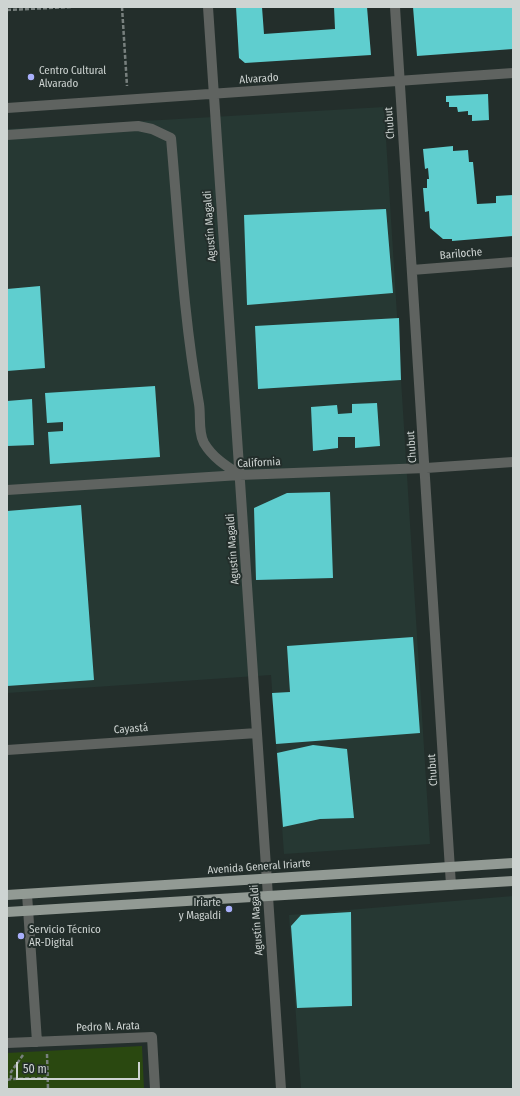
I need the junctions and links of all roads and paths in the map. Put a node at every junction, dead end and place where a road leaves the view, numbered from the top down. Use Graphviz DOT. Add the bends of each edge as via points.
graph roads {
  1 [pos="71,7"];
  2 [pos="122,7"];
  3 [pos="208,7"];
  4 [pos="395,7"];
  5 [pos="7,10"];
  6 [pos="513,73"];
  7 [pos="400,81"];
  8 [pos="213,94"];
  9 [pos="128,99"];
  10 [pos="7,108"];
  11 [pos="7,135"];
  12 [pos="513,262"];
  13 [pos="412,270"];
  14 [pos="513,462"];
  15 [pos="426,468"];
  16 [pos="240,475"];
  17 [pos="7,490"];
  18 [pos="257,733"];
  19 [pos="7,750"];
  20 [pos="513,863"];
  21 [pos="451,867"];
  22 [pos="267,878"];
  23 [pos="513,881"];
  24 [pos="451,885"];
  25 [pos="28,894"];
  26 [pos="7,895"];
  27 [pos="268,896"];
  28 [pos="29,911"];
  29 [pos="7,912"];
  30 [pos="37,1042"];
  31 [pos="7,1043"];
  32 [pos="48,1078"];
  33 [pos="11,1079"];
  34 [pos="7,1080"];
  35 [pos="48,1089"];
  36 [pos="155,1089"];
  37 [pos="280,1089"];
  1 -- 5 [label="path"];
  2 -- 9 [label="path"];
  3 -- 8 [label="street, Agustín Magaldi"];
  4 -- 7 [label="street, Chubut"];
  6 -- 7 [label="street, Alvarado"];
  7 -- 8 [label="street, Alvarado"];
  7 -- 13 [label="street, Chubut"];
  8 -- 9 [label="street, Alvarado"];
  8 -- 16 [label="street, Agustín Magaldi"];
  9 -- 10 [label="street, Alvarado"];
  11 -- 16 [label="street" via="138,126 171,138 189,349 200,408 201,432 204,442 218,460"];
  12 -- 13 [label="street, Bariloche"];
  13 -- 15 [label="street, Chubut"];
  14 -- 15 [label="street, California"];
  15 -- 16 [label="street, California"];
  15 -- 21 [label="street, Chubut"];
  16 -- 17 [label="street, California"];
  16 -- 18 [label="street, Agustín Magaldi"];
  18 -- 19 [label="street, Cayastá"];
  18 -- 22 [label="street, Agustín Magaldi"];
  20 -- 21 [label="main road, Avenida General Iriarte"];
  21 -- 22 [label="main road, Avenida General Iriarte"];
  21 -- 24 [label="street, Chubut"];
  22 -- 25 [label="main road, Avenida General Iriarte"];
  22 -- 27 [label="street, Agustín Magaldi"];
  23 -- 24 [label="main road"];
  24 -- 27 [label="main road"];
  25 -- 26 [label="main road, Avenida General Iriarte"];
  25 -- 28 [label="street"];
  27 -- 28 [label="main road"];
  27 -- 37 [label="street, Agustín Magaldi"];
  28 -- 29 [label="main road"];
  28 -- 30 [label="street"];
  30 -- 31 [label="street, Pedro N. Arata"];
  30 -- 32 [label="path" via="47,1051"];
  30 -- 33 [label="path" via="24,1052 11,1072"];
  30 -- 36 [label="street, Pedro N. Arata" via="152,1038"];
  32 -- 33 [label="path"];
  32 -- 35 [label="path"];
  33 -- 34 [label="path"];
}
